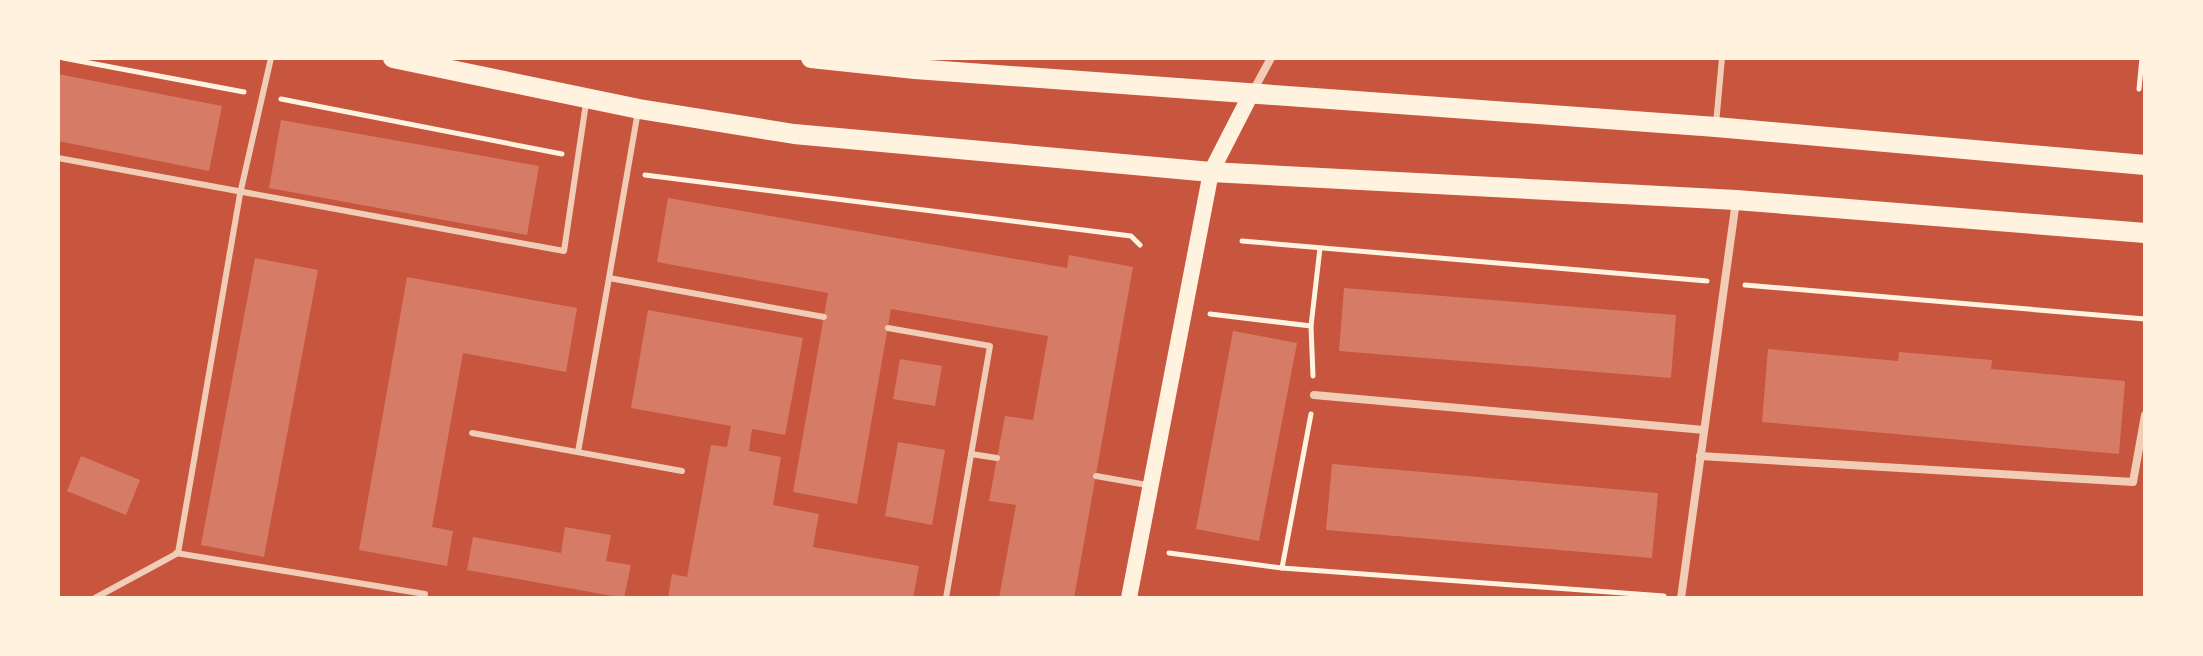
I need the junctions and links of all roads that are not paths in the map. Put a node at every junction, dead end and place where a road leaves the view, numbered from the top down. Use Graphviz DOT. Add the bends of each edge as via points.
graph roads {
  1 [pos="271,58"];
  2 [pos="393,58"];
  3 [pos="811,58"];
  4 [pos="1271,58"];
  5 [pos="1722,58"];
  6 [pos="1251,94"];
  7 [pos="587,99"];
  8 [pos="639,109"];
  9 [pos="1716,127"];
  10 [pos="58,158"];
  11 [pos="2145,165"];
  12 [pos="1211,172"];
  13 [pos="240,194"];
  14 [pos="1736,200"];
  15 [pos="2145,233"];
  16 [pos="609,278"];
  17 [pos="824,317"];
  18 [pos="888,328"];
  19 [pos="1314,395"];
  20 [pos="2145,415"];
  21 [pos="1704,430"];
  22 [pos="472,433"];
  23 [pos="578,452"];
  24 [pos="971,454"];
  25 [pos="1700,456"];
  26 [pos="997,458"];
  27 [pos="682,471"];
  28 [pos="1096,476"];
  29 [pos="1151,485"];
  30 [pos="178,553"];
  31 [pos="96,598"];
  32 [pos="424,598"];
  33 [pos="946,598"];
  34 [pos="1129,598"];
  35 [pos="1681,598"];
  1 -- 13 [label="lane"];
  2 -- 7 [label="main road"];
  3 -- 6 [label="main road"];
  4 -- 6 [label="street"];
  5 -- 9 [label="lane"];
  6 -- 9 [label="main road"];
  6 -- 12 [label="main road"];
  7 -- 8 [label="main road"];
  7 -- 13 [label="lane" via="564,251"];
  8 -- 12 [label="main road" via="794,134"];
  8 -- 16 [label="lane"];
  9 -- 11 [label="main road"];
  10 -- 13 [label="lane"];
  12 -- 14 [label="main road"];
  12 -- 29 [label="main road"];
  13 -- 30 [label="lane"];
  14 -- 15 [label="main road"];
  14 -- 21 [label="street"];
  16 -- 17 [label="lane"];
  16 -- 23 [label="lane"];
  18 -- 24 [label="lane" via="990,346"];
  19 -- 21 [label="street"];
  20 -- 25 [label="street" via="2133,482"];
  21 -- 25 [label="street"];
  22 -- 23 [label="lane"];
  23 -- 27 [label="lane"];
  24 -- 26 [label="lane"];
  24 -- 33 [label="lane"];
  25 -- 35 [label="street"];
  28 -- 29 [label="lane"];
  29 -- 34 [label="main road"];
  30 -- 31 [label="lane"];
  30 -- 32 [label="lane" via="425,594"];
}
